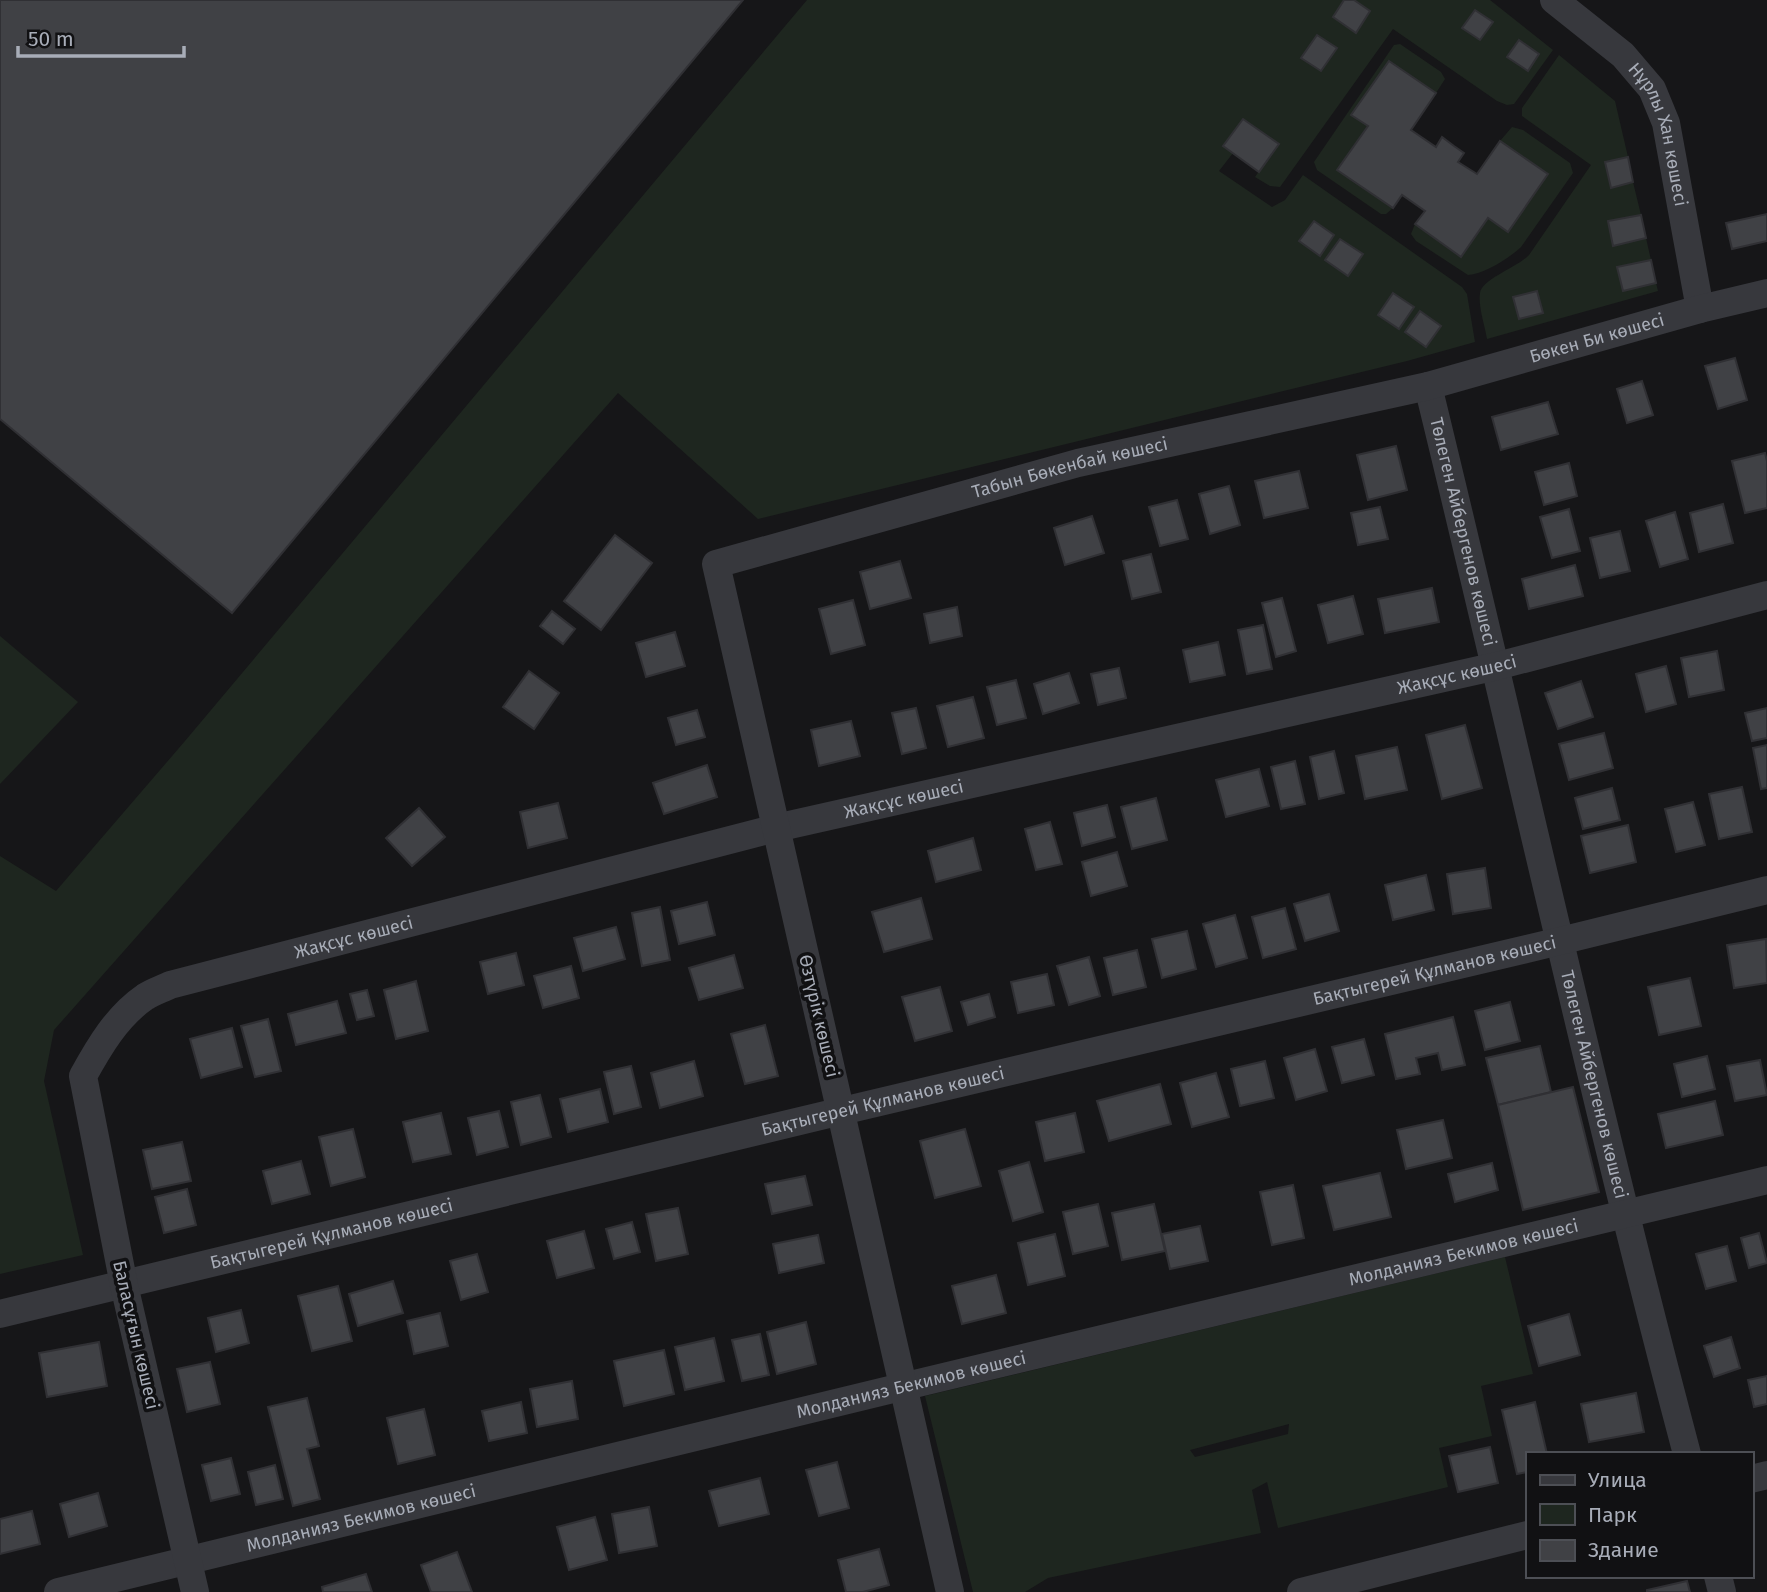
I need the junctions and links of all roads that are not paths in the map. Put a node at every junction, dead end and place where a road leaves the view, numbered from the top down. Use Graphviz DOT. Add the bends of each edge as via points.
graph roads {
  1 [pos="1554,0"];
  2 [pos="1767,293"];
  3 [pos="1700,309"];
  4 [pos="1428,386"];
  5 [pos="716,564"];
  6 [pos="1767,595"];
  7 [pos="1497,666"];
  8 [pos="776,828"];
  9 [pos="1767,890"];
  10 [pos="1560,941"];
  11 [pos="83,1076"];
  12 [pos="841,1111"];
  13 [pos="1767,1180"];
  14 [pos="1627,1215"];
  15 [pos="124,1285"];
  16 [pos="0,1314"];
  17 [pos="903,1386"];
  18 [pos="1686,1452"];
  19 [pos="1526,1535"];
  20 [pos="188,1560"];
  21 [pos="58,1592"];
  22 [pos="195,1592"];
  23 [pos="950,1592"];
  24 [pos="1301,1592"];
  1 -- 3 [label="street, Нұрлы Хан көшесі" via="1623,55 1652,89 1666,122"];
  2 -- 3 [label="street, Бөкен Би көшесі"];
  3 -- 4 [label="street, Бөкен Би көшесі"];
  4 -- 5 [label="street, Табын Бөкенбай көшесі" via="1078,463"];
  4 -- 7 [label="street, Төлеген Айбергенов көшесі"];
  5 -- 8 [label="street, Өзтүрік көшесі"];
  6 -- 7 [label="street, Жақсұс көшесі"];
  7 -- 8 [label="street, Жақсұс көшесі"];
  7 -- 10 [label="street, Төлеген Айбергенов көшесі"];
  8 -- 11 [label="street, Жақсұс көшесі" via="170,985 125,1014 99,1046"];
  8 -- 12 [label="street, Өзтүрік көшесі"];
  9 -- 10 [label="street, Бақтыгерей Құлманов көшесі"];
  10 -- 12 [label="street, Бақтыгерей Құлманов көшесі"];
  10 -- 14 [label="street, Төлеген Айбергенов көшесі"];
  11 -- 15 [label="street, Баласұғын көшесі"];
  12 -- 15 [label="street, Бақтыгерей Құлманов көшесі"];
  12 -- 17 [label="street, Өзтүрік көшесі"];
  13 -- 14 [label="street, Молданияз Бекимов көшесі"];
  14 -- 17 [label="street, Молданияз Бекимов көшесі"];
  14 -- 18 [label="street, Төлеген Айбергенов көшесі"];
  15 -- 16 [label="street, Бақтыгерей Құлманов көшесі"];
  15 -- 20 [label="street, Баласұғын көшесі"];
  17 -- 20 [label="street, Молданияз Бекимов көшесі"];
  17 -- 23 [label="street, Өзтүрік көшесі"];
  19 -- 24 [label="street"];
  20 -- 21 [label="street, Молданияз Бекимов көшесі"];
  20 -- 22 [label="street, Баласұғын көшесі"];
}
